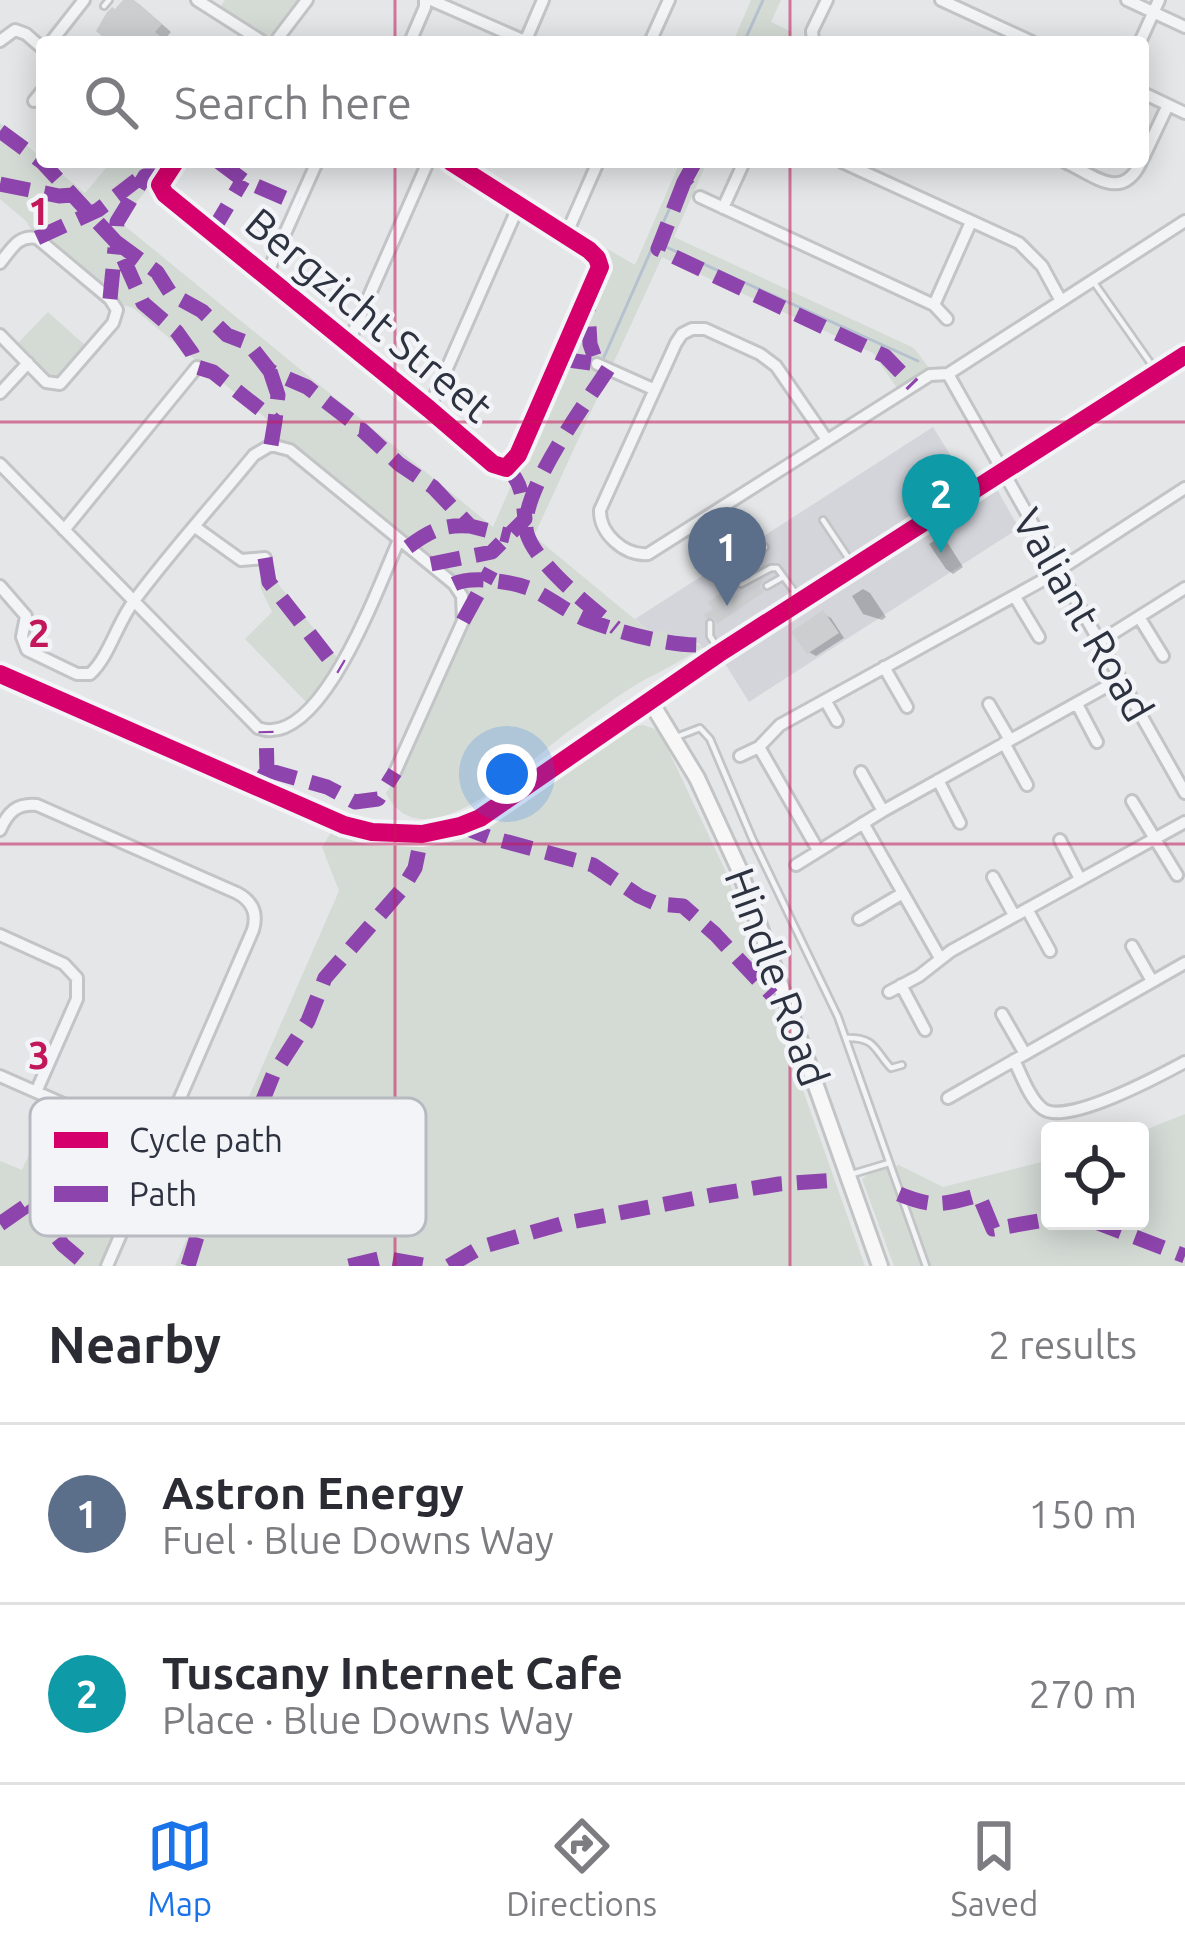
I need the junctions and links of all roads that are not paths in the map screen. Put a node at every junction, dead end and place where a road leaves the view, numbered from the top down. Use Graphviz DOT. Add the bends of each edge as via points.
graph roads {
  1 [pos="196,0"];
  2 [pos="307,0"];
  3 [pos="428,0"];
  4 [pos="543,0"];
  5 [pos="669,0"];
  6 [pos="827,0"];
  7 [pos="940,0"];
  8 [pos="1127,0"];
  9 [pos="80,1"];
  10 [pos="1156,6"];
  11 [pos="1185,27"];
  12 [pos="55,36"];
  13 [pos="253,36"];
  14 [pos="279,36"];
  15 [pos="413,36"];
  16 [pos="511,36"];
  17 [pos="528,36"];
  18 [pos="653,36"];
  19 [pos="812,36"];
  20 [pos="1019,36"];
  21 [pos="1143,36"];
  22 [pos="0,40"];
  23 [pos="36,43"];
  24 [pos="1149,96"];
  25 [pos="1168,105"];
  26 [pos="1185,112"];
  27 [pos="1149,145"];
  28 [pos="170,168"];
  29 [pos="314,168"];
  30 [pos="425,168"];
  31 [pos="471,168"];
  32 [pos="595,168"];
  33 [pos="741,168"];
  34 [pos="855,168"];
  35 [pos="1078,168"];
  36 [pos="1138,168"];
  37 [pos="700,197"];
  38 [pos="519,205"];
  39 [pos="723,208"];
  40 [pos="1185,221"];
  41 [pos="971,222"];
  42 [pos="566,235"];
  43 [pos="0,263"];
  44 [pos="266,276"];
  45 [pos="1093,280"];
  46 [pos="1061,301"];
  47 [pos="934,305"];
  48 [pos="947,319"];
  49 [pos="0,335"];
  50 [pos="348,344"];
  51 [pos="1183,360"];
  52 [pos="28,363"];
  53 [pos="597,364"];
  54 [pos="196,367"];
  55 [pos="1157,373"];
  56 [pos="948,374"];
  57 [pos="653,389"];
  58 [pos="0,393"];
  59 [pos="429,409"];
  60 [pos="827,440"];
  61 [pos="0,464"];
  62 [pos="1002,473"];
  63 [pos="1185,488"];
  64 [pos="823,520"];
  65 [pos="195,526"];
  66 [pos="64,530"];
  67 [pos="399,540"];
  68 [pos="765,547"];
  69 [pos="265,558"];
  70 [pos="855,568"];
  71 [pos="1058,571"];
  72 [pos="785,577"];
  73 [pos="0,586"];
  74 [pos="767,586"];
  75 [pos="1185,588"];
  76 [pos="1015,597"];
  77 [pos="134,601"];
  78 [pos="802,602"];
  79 [pos="1138,617"];
  80 [pos="710,623"];
  81 [pos="1039,637"];
  82 [pos="1099,642"];
  83 [pos="721,653"];
  84 [pos="1163,656"];
  85 [pos="884,667"];
  86 [pos="0,674"];
  87 [pos="1120,680"];
  88 [pos="650,699"];
  89 [pos="825,700"];
  90 [pos="989,704"];
  91 [pos="1077,704"];
  92 [pos="907,707"];
  93 [pos="837,722"];
  94 [pos="674,739"];
  95 [pos="1007,742"];
  96 [pos="1097,742"];
  97 [pos="759,746"];
  98 [pos="740,756"];
  99 [pos="394,772"];
  100 [pos="860,772"];
  101 [pos="1180,772"];
  102 [pos="938,780"];
  103 [pos="1027,785"];
  104 [pos="1185,793"];
  105 [pos="1132,801"];
  106 [pos="883,811"];
  107 [pos="1185,822"];
  108 [pos="863,823"];
  109 [pos="960,823"];
  110 [pos="0,830"];
  111 [pos="1155,839"];
  112 [pos="1060,840"];
  113 [pos="818,850"];
  114 [pos="796,865"];
  115 [pos="1178,875"];
  116 [pos="993,877"];
  117 [pos="1080,879"];
  118 [pos="904,893"];
  119 [pos="1027,909"];
  120 [pos="1014,915"];
  121 [pos="859,919"];
  122 [pos="0,935"];
  123 [pos="1132,946"];
  124 [pos="1050,951"];
  125 [pos="940,958"];
  126 [pos="1185,963"];
  127 [pos="1152,981"];
  128 [pos="1001,1014"];
  129 [pos="925,1030"];
  130 [pos="846,1038"];
  131 [pos="1020,1057"];
  132 [pos="1185,1062"];
  133 [pos="902,1065"];
  134 [pos="0,1076"];
  135 [pos="37,1092"];
  136 [pos="51,1098"];
  137 [pos="180,1098"];
  138 [pos="948,1098"];
  139 [pos="890,1163"];
  140 [pos="848,1176"];
  141 [pos="119,1236"];
  142 [pos="106,1266"];
  143 [pos="880,1266"];
  144 [pos="926,1266"];
  1 -- 13 [label="street"];
  2 -- 14 [label="street"];
  3 -- 15 [label="street"];
  3 -- 16 [label="street"];
  4 -- 17 [label="street"];
  5 -- 18 [label="street"];
  6 -- 19 [label="street"];
  7 -- 20 [label="street"];
  8 -- 10 [label="street"];
  9 -- 12 [label="street"];
  10 -- 11 [label="street"];
  10 -- 21 [label="street"];
  22 -- 23 [label="street" via="15,30"];
  24 -- 25 [label="street"];
  25 -- 26 [label="street"];
  25 -- 27 [label="street"];
  28 -- 44 [label="street, Bergzicht Street" via="160,185 164,194"];
  29 -- 44 [label="street"];
  30 -- 50 [label="street"];
  31 -- 38 [label="street"];
  32 -- 42 [label="street"];
  33 -- 39 [label="street"];
  34 -- 41 [label="street"];
  35 -- 36 [label="street" via="1121,184"];
  37 -- 39 [label="street"];
  38 -- 42 [label="street"];
  38 -- 59 [label="street"];
  39 -- 47 [label="street"];
  40 -- 45 [label="street"];
  41 -- 46 [label="street" via="1033,255"];
  41 -- 47 [label="street"];
  42 -- 59 [label="street, Bergzicht Street" via="600,267 518,455 506,467 493,464"];
  43 -- 52 [label="street" via="24,237 37,238 117,310 60,384 46,382"];
  44 -- 50 [label="street, Bergzicht Street"];
  45 -- 46 [label="street"];
  45 -- 55 [label="lane"];
  46 -- 56 [label="street"];
  47 -- 48 [label="street"];
  49 -- 52 [label="street"];
  50 -- 59 [label="street, Bergzicht Street"];
  51 -- 55 [label="street"];
  52 -- 58 [label="street"];
  53 -- 57 [label="street"];
  54 -- 66 [label="street"];
  55 -- 62 [label="street"];
  56 -- 60 [label="street" via="930,375"];
  56 -- 62 [label="street, Valiant Road"];
  57 -- 60 [label="street" via="682,334 706,329 776,366"];
  57 -- 60 [label="street" via="600,510 603,529 634,555 651,552"];
  61 -- 66 [label="street"];
  62 -- 70 [label="street"];
  62 -- 71 [label="street, Valiant Road"];
  63 -- 71 [label="street"];
  64 -- 70 [label="lane"];
  65 -- 67 [label="street" via="254,454 271,445 290,449"];
  65 -- 69 [label="street" via="242,560"];
  65 -- 77 [label="street"];
  66 -- 77 [label="street"];
  67 -- 77 [label="street" via="343,667 283,731 258,728"];
  67 -- 99 [label="street" via="454,584 463,620"];
  68 -- 72 [label="lane" via="733,570 734,581 773,567"];
  70 -- 78 [label="street"];
  71 -- 76 [label="street"];
  71 -- 82 [label="street, Valiant Road"];
  72 -- 74 [label="lane"];
  72 -- 78 [label="lane"];
  73 -- 77 [label="street" via="26,616 27,650 83,675 99,665"];
  75 -- 79 [label="street"];
  76 -- 81 [label="street"];
  76 -- 85 [label="street"];
  78 -- 83 [label="street"];
  79 -- 82 [label="street"];
  79 -- 84 [label="street"];
  80 -- 83 [label="lane"];
  82 -- 87 [label="street, Valiant Road"];
  83 -- 88 [label="street"];
  85 -- 89 [label="street"];
  85 -- 92 [label="street"];
  86 -- 88 [label="street" via="332,820 396,834 480,818"];
  87 -- 91 [label="street"];
  87 -- 101 [label="street, Valiant Road"];
  88 -- 94 [label="street, Hindle Road"];
  89 -- 93 [label="street"];
  89 -- 97 [label="street"];
  90 -- 95 [label="street"];
  91 -- 95 [label="street"];
  91 -- 96 [label="street"];
  94 -- 130 [label="lane" via="696,728 707,734"];
  94 -- 140 [label="street, Hindle Road" via="739,869"];
  95 -- 102 [label="street"];
  95 -- 103 [label="street"];
  97 -- 98 [label="street"];
  97 -- 113 [label="street"];
  100 -- 106 [label="street"];
  101 -- 104 [label="street, Valiant Road"];
  102 -- 106 [label="street"];
  102 -- 109 [label="street"];
  105 -- 111 [label="street"];
  106 -- 108 [label="street"];
  107 -- 111 [label="street"];
  108 -- 113 [label="street"];
  108 -- 118 [label="street"];
  110 -- 137 [label="street" via="17,807 37,805 250,904 253,930"];
  111 -- 115 [label="street"];
  111 -- 117 [label="street"];
  112 -- 117 [label="street"];
  113 -- 114 [label="street"];
  116 -- 120 [label="street"];
  117 -- 119 [label="street"];
  118 -- 121 [label="street"];
  118 -- 125 [label="street"];
  119 -- 120 [label="street"];
  119 -- 124 [label="street"];
  120 -- 125 [label="street"];
  122 -- 135 [label="street" via="77,978 77,999"];
  123 -- 127 [label="street"];
  125 -- 129 [label="street" via="895,989"];
  126 -- 127 [label="street"];
  127 -- 131 [label="street"];
  128 -- 131 [label="street"];
  130 -- 133 [label="lane" via="868,1041 887,1065"];
  130 -- 139 [label="lane"];
  131 -- 132 [label="street" via="1041,1108 1055,1114"];
  131 -- 138 [label="street"];
  134 -- 135 [label="street"];
  135 -- 136 [label="street"];
  139 -- 140 [label="lane"];
  139 -- 144 [label="lane"];
  140 -- 143 [label="street, Hindle Road"];
  141 -- 142 [label="street"];
}
